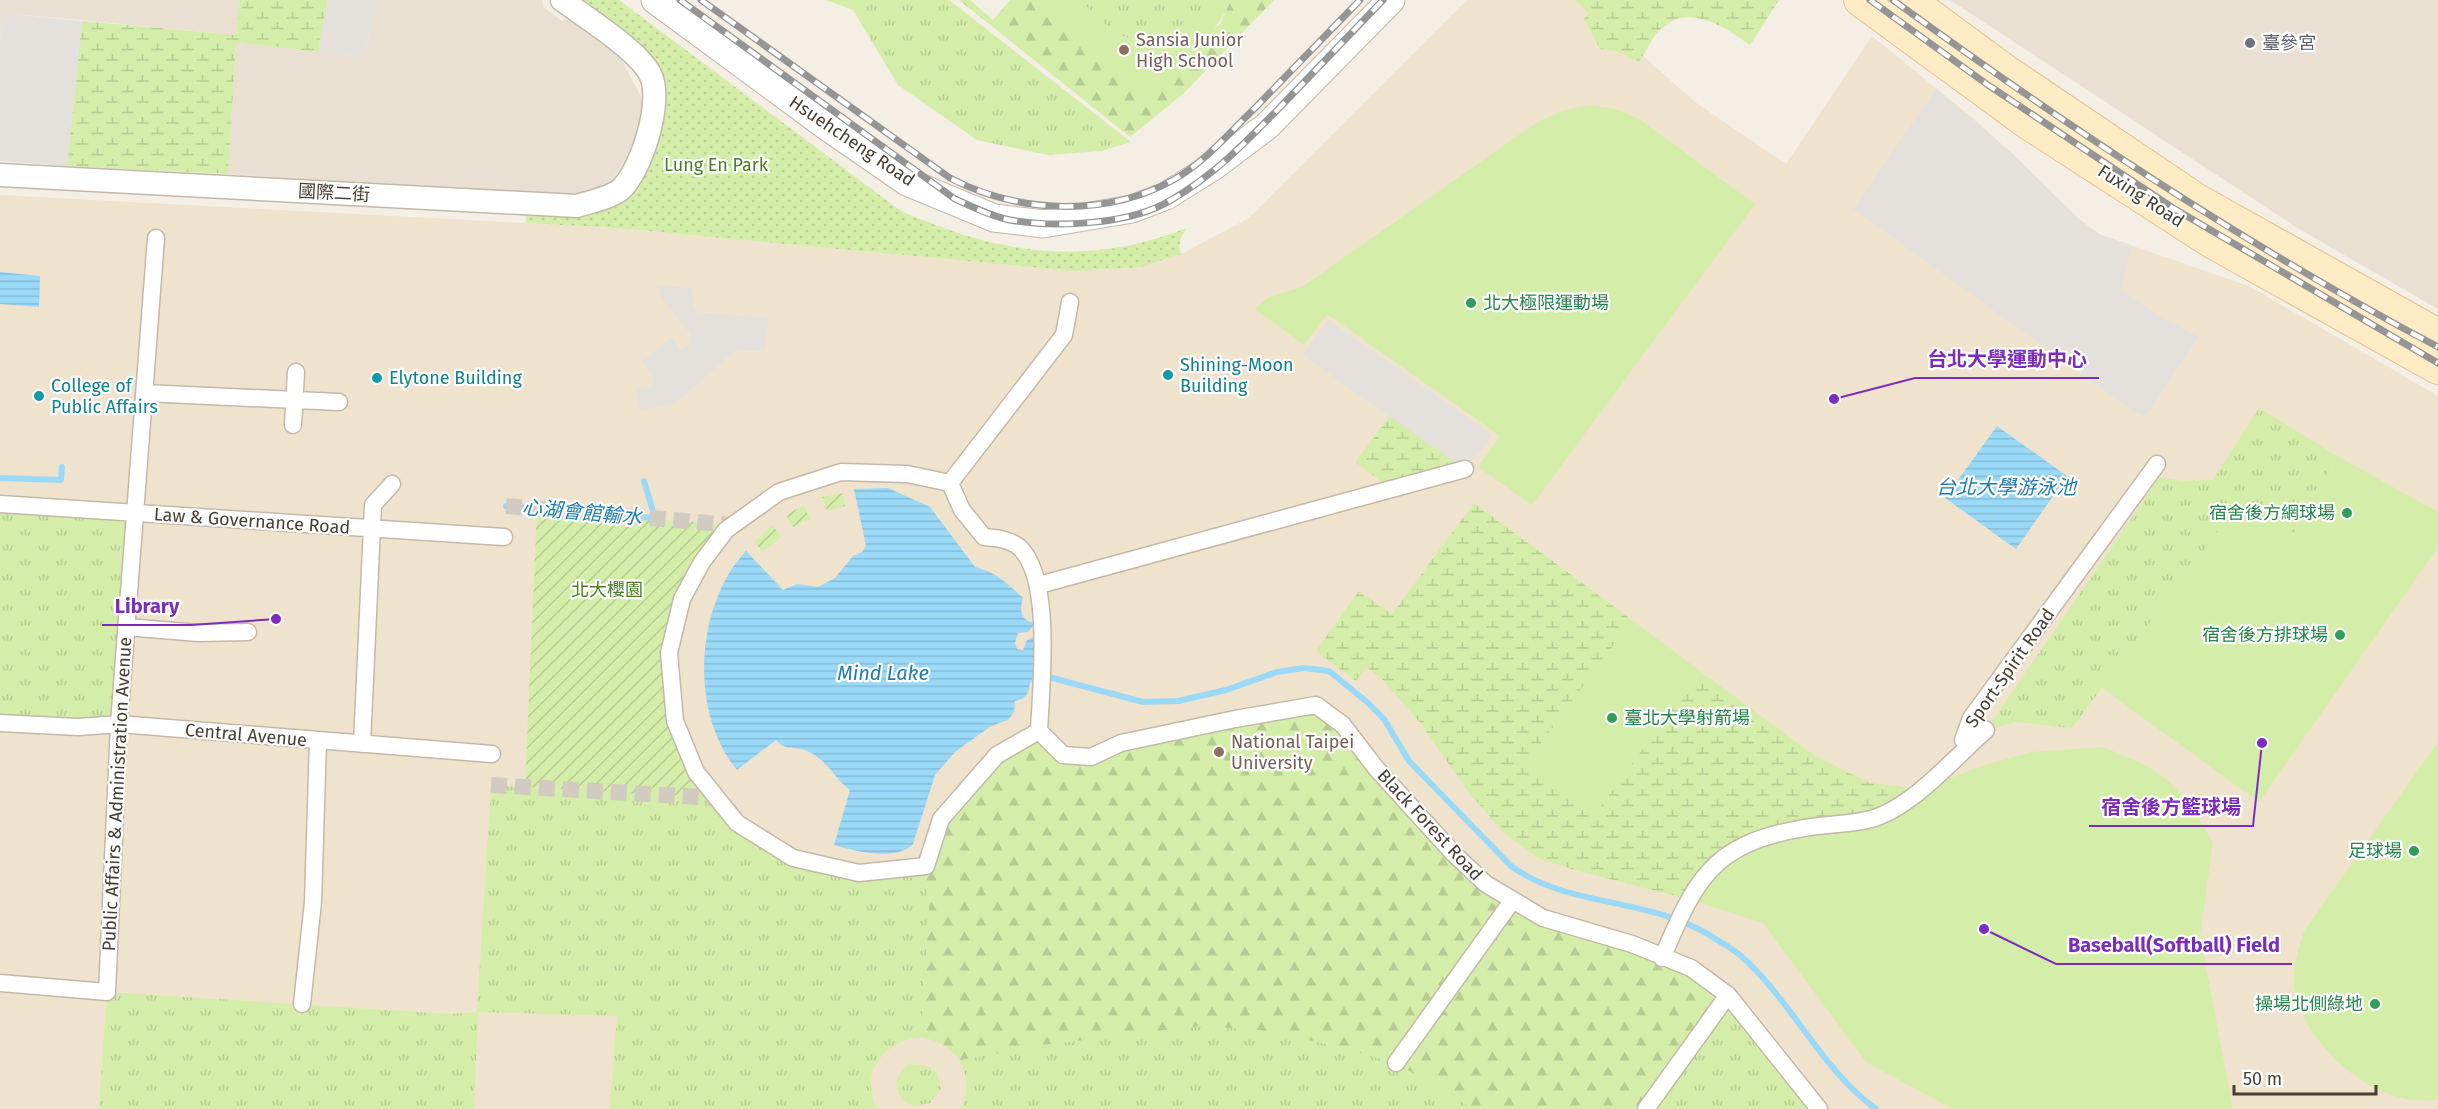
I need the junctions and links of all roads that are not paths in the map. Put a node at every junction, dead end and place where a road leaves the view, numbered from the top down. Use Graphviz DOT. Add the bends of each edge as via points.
graph roads {
  1 [pos="562,0"];
  2 [pos="655,0"];
  3 [pos="1391,0"];
  4 [pos="1860,0"];
  5 [pos="1901,7"];
  6 [pos="0,175"];
  7 [pos="156,238"];
  8 [pos="1070,302"];
  9 [pos="2438,335"];
  10 [pos="2438,368"];
  11 [pos="296,372"];
  12 [pos="145,393"];
  13 [pos="295,401"];
  14 [pos="339,402"];
  15 [pos="293,425"];
  16 [pos="2157,464"];
  17 [pos="1465,469"];
  18 [pos="950,483"];
  19 [pos="392,484"];
  20 [pos="0,504"];
  21 [pos="135,513"];
  22 [pos="374,528"];
  23 [pos="504,537"];
  24 [pos="1039,585"];
  25 [pos="126,627"];
  26 [pos="248,632"];
  27 [pos="0,723"];
  28 [pos="119,724"];
  29 [pos="1039,730"];
  30 [pos="318,740"];
  31 [pos="362,744"];
  32 [pos="492,754"];
  33 [pos="1512,901"];
  34 [pos="1662,958"];
  35 [pos="0,983"];
  36 [pos="1728,995"];
  37 [pos="302,1004"];
  38 [pos="1396,1063"];
  39 [pos="1646,1109"];
  40 [pos="1819,1109"];
  1 -- 6 [label="street, 國際二街" via="628,49 651,75 654,112 645,151 620,190 577,206"];
  2 -- 3 [label="street, Hsuehcheng Road" via="908,182 994,218 1043,224 1132,209 1166,196 1214,166 1267,126"];
  4 -- 5 [label="main road, Fuxing Road"];
  5 -- 9 [label="main road, Fuxing Road" via="2007,72 2197,200"];
  5 -- 10 [label="main road, Fuxing Road" via="2028,123 2211,242"];
  7 -- 12 [label="street, Public Affairs & Administration Avenue"];
  8 -- 18 [label="street" via="1064,335"];
  11 -- 13 [label="street"];
  12 -- 13 [label="street"];
  12 -- 21 [label="street, Public Affairs & Administration Avenue"];
  13 -- 14 [label="street"];
  13 -- 15 [label="street"];
  16 -- 34 [label="street, Sport-Spirit Road" via="1971,718 1963,740 1986,730 1896,808 1871,819 1762,838 1728,854 1704,874 1688,899"];
  17 -- 24 [label="street"];
  18 -- 24 [label="street" via="962,510 984,537 1002,538 1020,548"];
  18 -- 29 [label="street" via="907,474 841,472 779,492 726,530 702,562 682,599 669,654 675,721 696,772 737,823 793,858 859,873 926,866 941,819 997,755"];
  19 -- 22 [label="street" via="373,505"];
  20 -- 21 [label="street, Law & Governance Road"];
  21 -- 22 [label="street, Law & Governance Road"];
  21 -- 25 [label="street, Public Affairs & Administration Avenue"];
  22 -- 23 [label="street, Law & Governance Road"];
  22 -- 31 [label="street"];
  24 -- 29 [label="street" via="1043,632"];
  25 -- 26 [label="street" via="199,633"];
  25 -- 28 [label="street, Public Affairs & Administration Avenue"];
  27 -- 28 [label="street, Central Avenue" via="78,727"];
  28 -- 30 [label="street, Central Avenue"];
  28 -- 35 [label="street, Public Affairs & Administration Avenue" via="107,992"];
  29 -- 33 [label="street, Black Forest Road" via="1062,755 1091,757 1121,743 1316,705 1343,725 1375,767 1454,854 1486,884"];
  30 -- 31 [label="street, Central Avenue"];
  30 -- 37 [label="street" via="313,902"];
  31 -- 32 [label="street, Central Avenue"];
  33 -- 34 [label="street, Black Forest Road" via="1543,918 1632,944"];
  33 -- 38 [label="street"];
  34 -- 36 [label="street, Black Forest Road" via="1691,968"];
  36 -- 39 [label="street"];
  36 -- 40 [label="street, Black Forest Road"];
}
